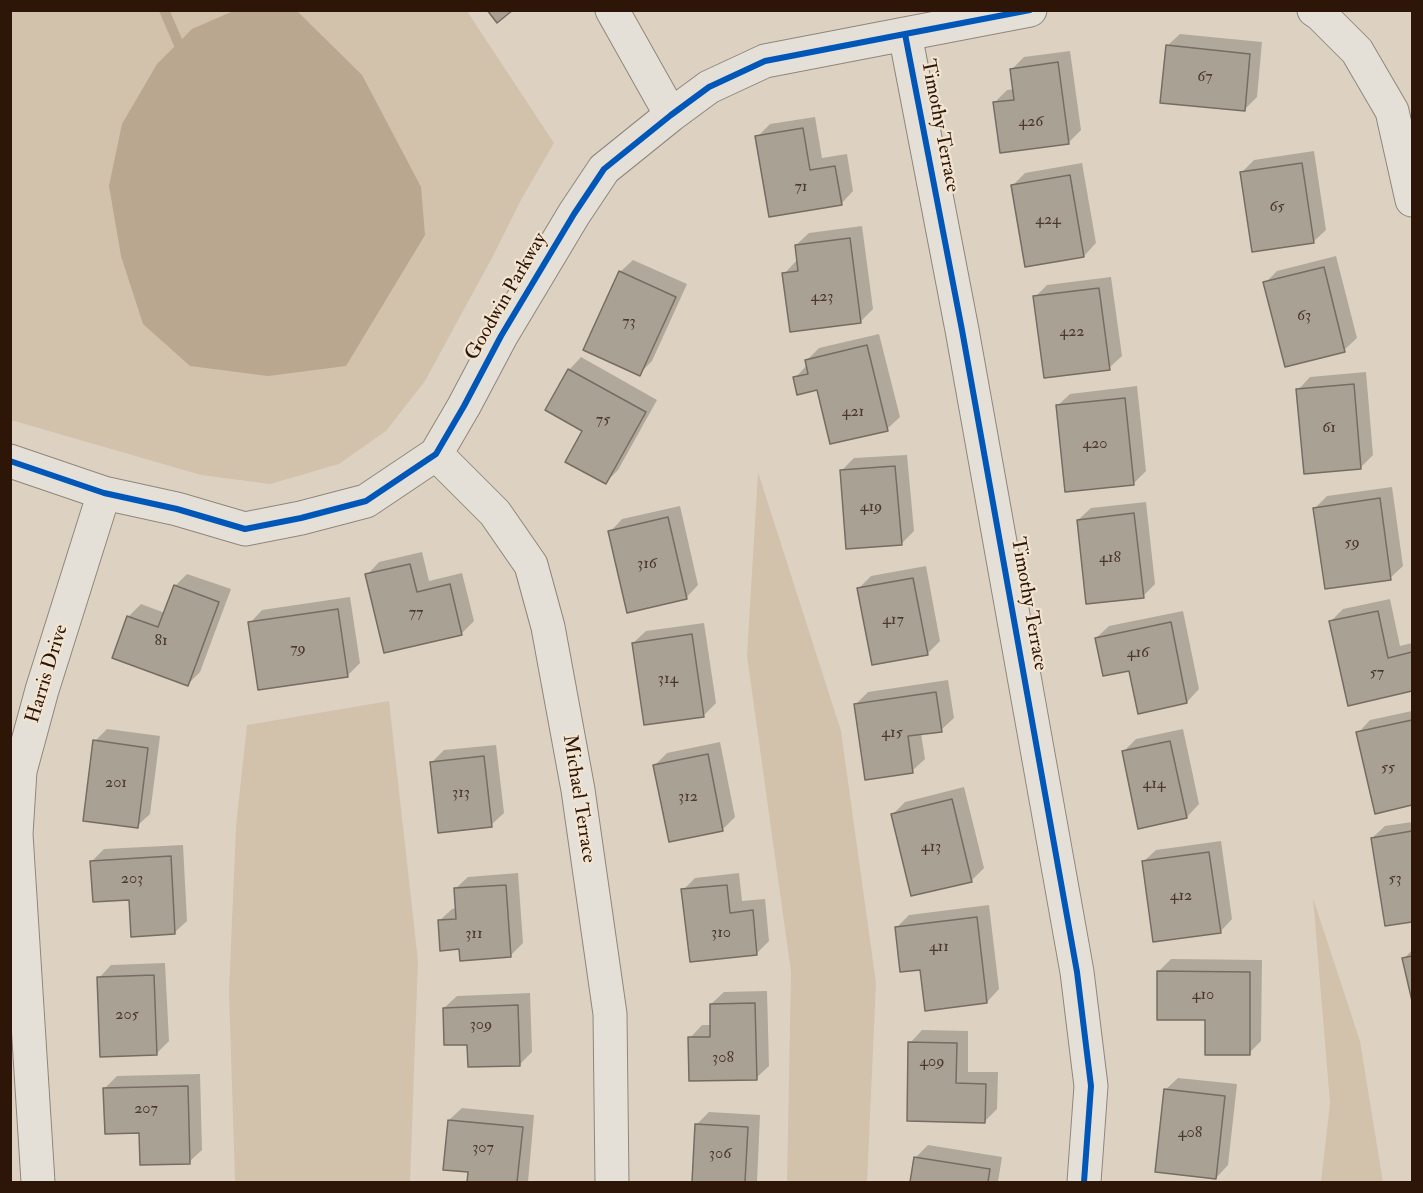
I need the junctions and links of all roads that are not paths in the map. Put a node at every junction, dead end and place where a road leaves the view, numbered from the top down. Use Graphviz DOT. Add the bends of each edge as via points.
graph roads {
  1 [pos="612,10"];
  2 [pos="1030,10"];
  3 [pos="1314,10"];
  4 [pos="904,34"];
  5 [pos="671,115"];
  6 [pos="1413,200"];
  7 [pos="436,454"];
  8 [pos="10,461"];
  9 [pos="104,493"];
  10 [pos="38,1182"];
  11 [pos="612,1182"];
  12 [pos="1084,1182"];
  1 -- 5 [label="street"];
  2 -- 4 [label="street, Goodwin Parkway"];
  3 -- 6 [label="street" via="1357,51 1392,111"];
  4 -- 5 [label="street, Goodwin Parkway" via="765,62 709,87"];
  4 -- 12 [label="street, Timothy Terrace" via="962,330 1077,972 1091,1086"];
  5 -- 7 [label="street, Goodwin Parkway" via="604,169 501,336"];
  7 -- 9 [label="street, Goodwin Parkway" via="366,501 245,529"];
  7 -- 11 [label="street, Michael Terrace" via="495,513 531,565 548,627 578,790 610,1014"];
  8 -- 9 [label="street, Goodwin Parkway"];
  9 -- 10 [label="street, Harris Drive" via="20,771 16,834"];
}
